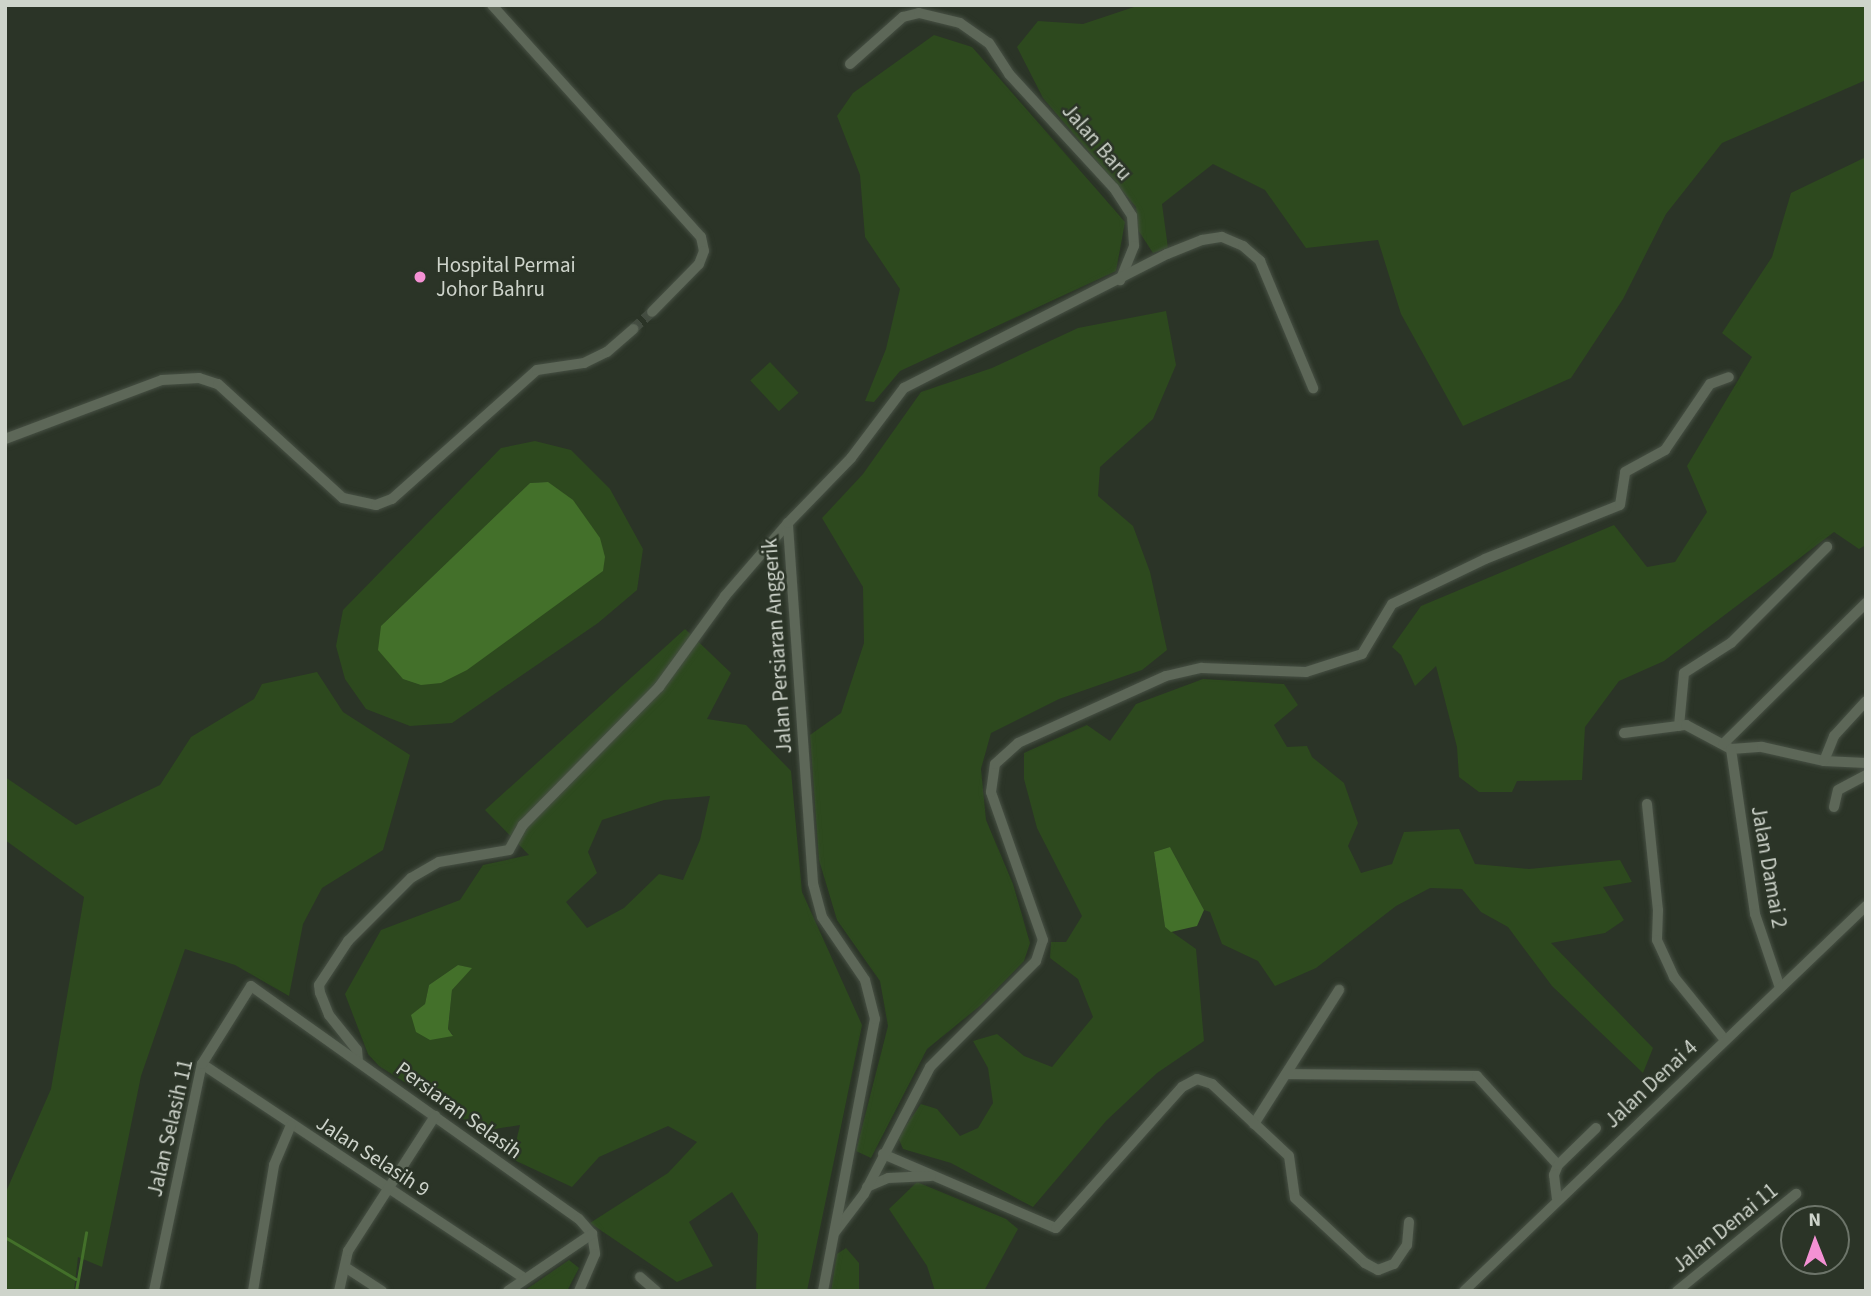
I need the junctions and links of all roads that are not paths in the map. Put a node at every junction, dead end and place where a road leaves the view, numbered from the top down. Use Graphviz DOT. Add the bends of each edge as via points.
graph roads {
  1 [pos="492,5"];
  2 [pos="850,64"];
  3 [pos="1120,281"];
  4 [pos="652,312"];
  5 [pos="633,329"];
  6 [pos="1729,377"];
  7 [pos="1313,387"];
  8 [pos="5,439"];
  9 [pos="788,523"];
  10 [pos="1827,547"];
  11 [pos="1866,603"];
  12 [pos="1863,704"];
  13 [pos="1679,726"];
  14 [pos="1624,733"];
  15 [pos="1727,746"];
  16 [pos="1824,761"];
  17 [pos="1866,763"];
  18 [pos="1866,775"];
  19 [pos="1647,804"];
  20 [pos="1834,807"];
  21 [pos="1866,906"];
  22 [pos="251,986"];
  23 [pos="1780,988"];
  24 [pos="1339,990"];
  25 [pos="1725,1040"];
  26 [pos="358,1061"];
  27 [pos="202,1063"];
  28 [pos="1286,1074"];
  29 [pos="435,1116"];
  30 [pos="1254,1124"];
  31 [pos="291,1125"];
  32 [pos="1596,1128"];
  33 [pos="883,1154"];
  34 [pos="1558,1165"];
  35 [pos="938,1177"];
  36 [pos="867,1187"];
  37 [pos="390,1191"];
  38 [pos="1796,1194"];
  39 [pos="1557,1198"];
  40 [pos="1409,1222"];
  41 [pos="592,1234"];
  42 [pos="832,1236"];
  43 [pos="345,1266"];
  44 [pos="640,1277"];
  45 [pos="525,1279"];
  46 [pos="154,1291"];
  47 [pos="253,1291"];
  48 [pos="339,1291"];
  49 [pos="382,1291"];
  50 [pos="508,1291"];
  51 [pos="579,1291"];
  52 [pos="656,1291"];
  53 [pos="823,1291"];
  54 [pos="1464,1291"];
  55 [pos="1677,1291"];
  1 -- 4 [label="street" via="701,237 704,251 699,264"];
  2 -- 3 [label="street, Jalan Baru" via="903,17 919,13 960,23 989,43 1009,74 1114,188 1132,216 1135,246"];
  3 -- 7 [label="street, Jalan Persiaran Anggerik" via="1202,240 1222,237 1243,246 1260,261"];
  3 -- 9 [label="street, Jalan Persiaran Anggerik" via="904,388 851,458"];
  5 -- 8 [label="street" via="607,352 584,363 537,370 393,499 376,505 343,498 218,384 199,377 162,380"];
  6 -- 33 [label="street" via="1710,384 1665,450 1625,472 1620,505 1485,559 1392,604 1362,654 1306,672 1202,668 1166,676 1018,743 995,764 991,792 1043,940 1024,977 930,1067"];
  9 -- 26 [label="street" via="725,596 659,687 523,825 509,850 439,862 411,878 348,941 319,985 329,1015 357,1051"];
  9 -- 42 [label="street, Jalan Persiaran Anggerik" via="813,883 822,917 865,980 876,1019"];
  10 -- 13 [label="street" via="1731,643 1684,673"];
  11 -- 15 [label="street"];
  12 -- 16 [label="street" via="1834,736"];
  13 -- 14 [label="street"];
  13 -- 15 [label="street" via="1692,726"];
  15 -- 16 [label="street" via="1762,747"];
  15 -- 23 [label="street, Jalan Damai 2" via="1755,914"];
  16 -- 17 [label="street"];
  18 -- 20 [label="street" via="1838,790"];
  19 -- 25 [label="street" via="1657,940 1674,977"];
  21 -- 23 [label="street, Jalan Denai 4"];
  22 -- 26 [label="street, Persiaran Selasih"];
  22 -- 27 [label="street, Jalan Selasih 11"];
  23 -- 25 [label="street, Jalan Denai 4"];
  24 -- 28 [label="street"];
  25 -- 39 [label="street, Jalan Denai 4"];
  26 -- 29 [label="street, Persiaran Selasih"];
  27 -- 31 [label="street, Jalan Selasih 9"];
  27 -- 46 [label="street, Jalan Selasih 11"];
  28 -- 30 [label="street"];
  28 -- 34 [label="street" via="1478,1076"];
  29 -- 37 [label="street"];
  29 -- 41 [label="street, Persiaran Selasih" via="579,1219"];
  30 -- 35 [label="street" via="1212,1084 1192,1080 1056,1228"];
  30 -- 40 [label="street" via="1289,1156 1299,1204 1365,1264 1378,1270 1394,1264 1406,1245"];
  31 -- 37 [label="street, Jalan Selasih 9"];
  31 -- 47 [label="street" via="274,1166"];
  32 -- 34 [label="street"];
  33 -- 35 [label="street"];
  33 -- 36 [label="street"];
  34 -- 39 [label="street" via="1554,1175"];
  35 -- 36 [label="street" via="888,1178"];
  36 -- 42 [label="street"];
  37 -- 43 [label="street" via="362,1228"];
  37 -- 45 [label="street, Jalan Selasih 9"];
  38 -- 55 [label="street, Jalan Denai 11"];
  39 -- 54 [label="street, Jalan Denai 4"];
  41 -- 45 [label="street"];
  41 -- 51 [label="street" via="595,1254"];
  42 -- 53 [label="street, Jalan Persiaran Anggerik"];
  43 -- 48 [label="street"];
  43 -- 49 [label="street"];
  44 -- 52 [label="street"];
  45 -- 50 [label="street"];
}
